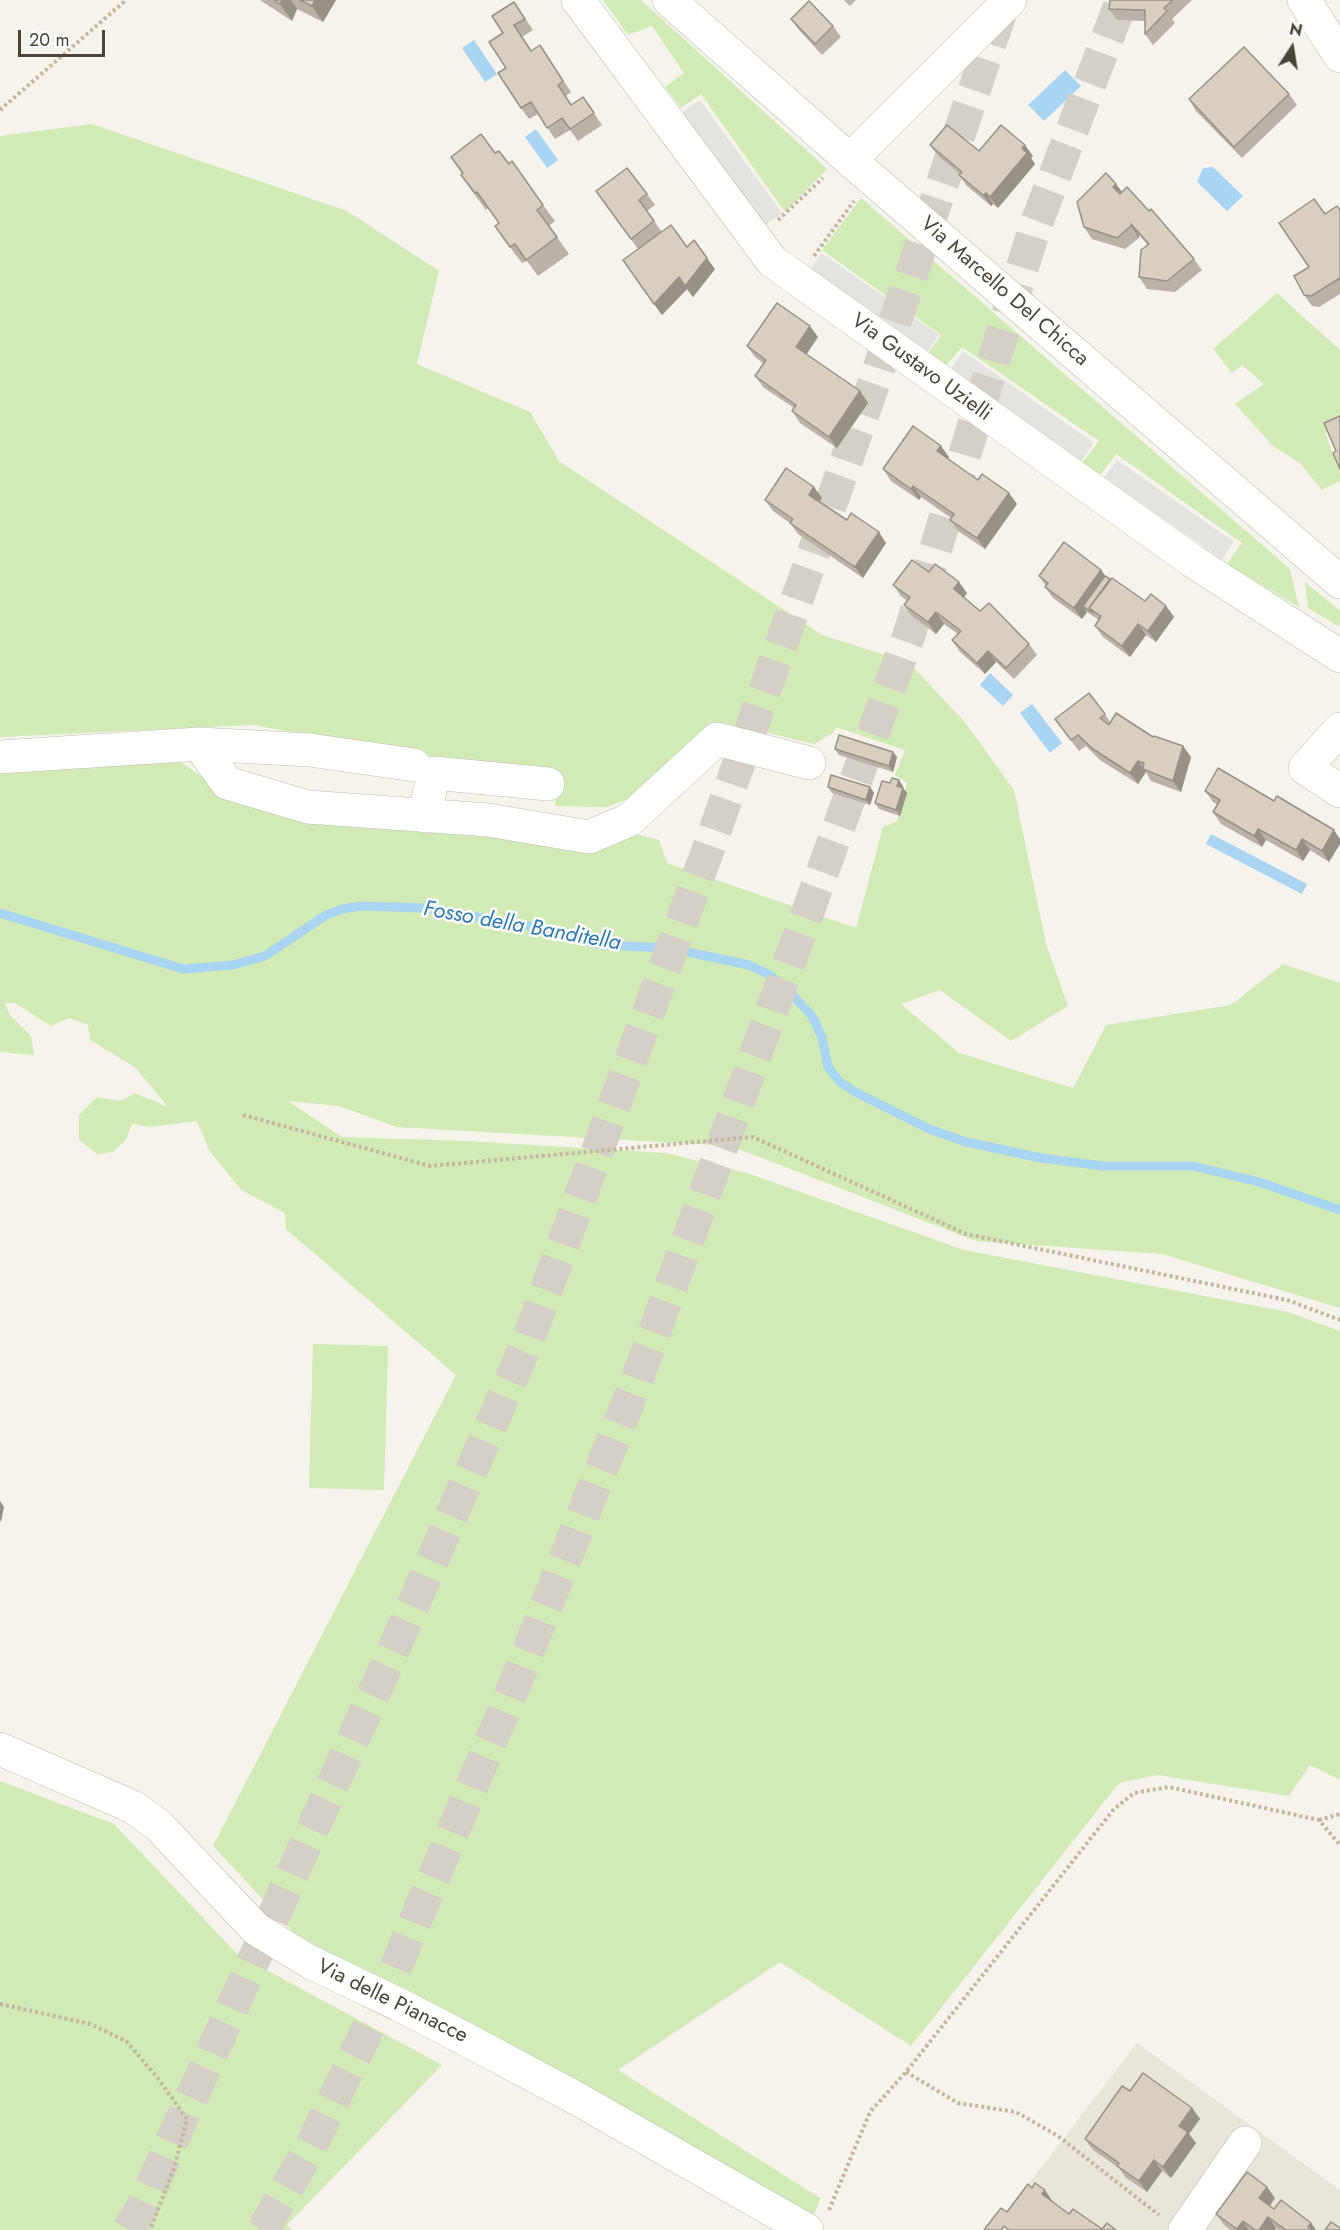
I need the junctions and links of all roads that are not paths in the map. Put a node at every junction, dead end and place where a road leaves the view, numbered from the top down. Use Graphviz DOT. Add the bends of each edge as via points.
graph roads {
  1 [pos="578,0"];
  2 [pos="669,0"];
  3 [pos="1010,0"];
  4 [pos="1304,0"];
  5 [pos="1340,56"];
  6 [pos="837,169"];
  7 [pos="1340,582"];
  8 [pos="1340,656"];
  9 [pos="1340,729"];
  10 [pos="199,744"];
  11 [pos="0,757"];
  12 [pos="809,763"];
  13 [pos="414,765"];
  14 [pos="548,784"];
  15 [pos="1340,791"];
  16 [pos="424,816"];
  17 [pos="0,1749"];
  18 [pos="1245,2143"];
  19 [pos="817,2222"];
  20 [pos="1172,2223"];
  1 -- 8 [label="street, Via Gustavo Uzielli" via="772,261 1194,562"];
  2 -- 6 [label="street, Via Marcello Del Chicca"];
  3 -- 6 [label="street"];
  4 -- 5 [label="street"];
  6 -- 7 [label="street, Via Marcello Del Chicca"];
  9 -- 15 [label="street" via="1305,768"];
  10 -- 11 [label="street"];
  10 -- 13 [label="street" via="310,750"];
  10 -- 16 [label="street" via="227,783 308,807"];
  12 -- 16 [label="street" via="717,739 629,820 590,837 488,820"];
  14 -- 16 [label="street" via="434,773"];
  17 -- 19 [label="street, Via delle Pianacce" via="133,1807 165,1832 256,1929 310,1962"];
  18 -- 20 [label="street"];
}
